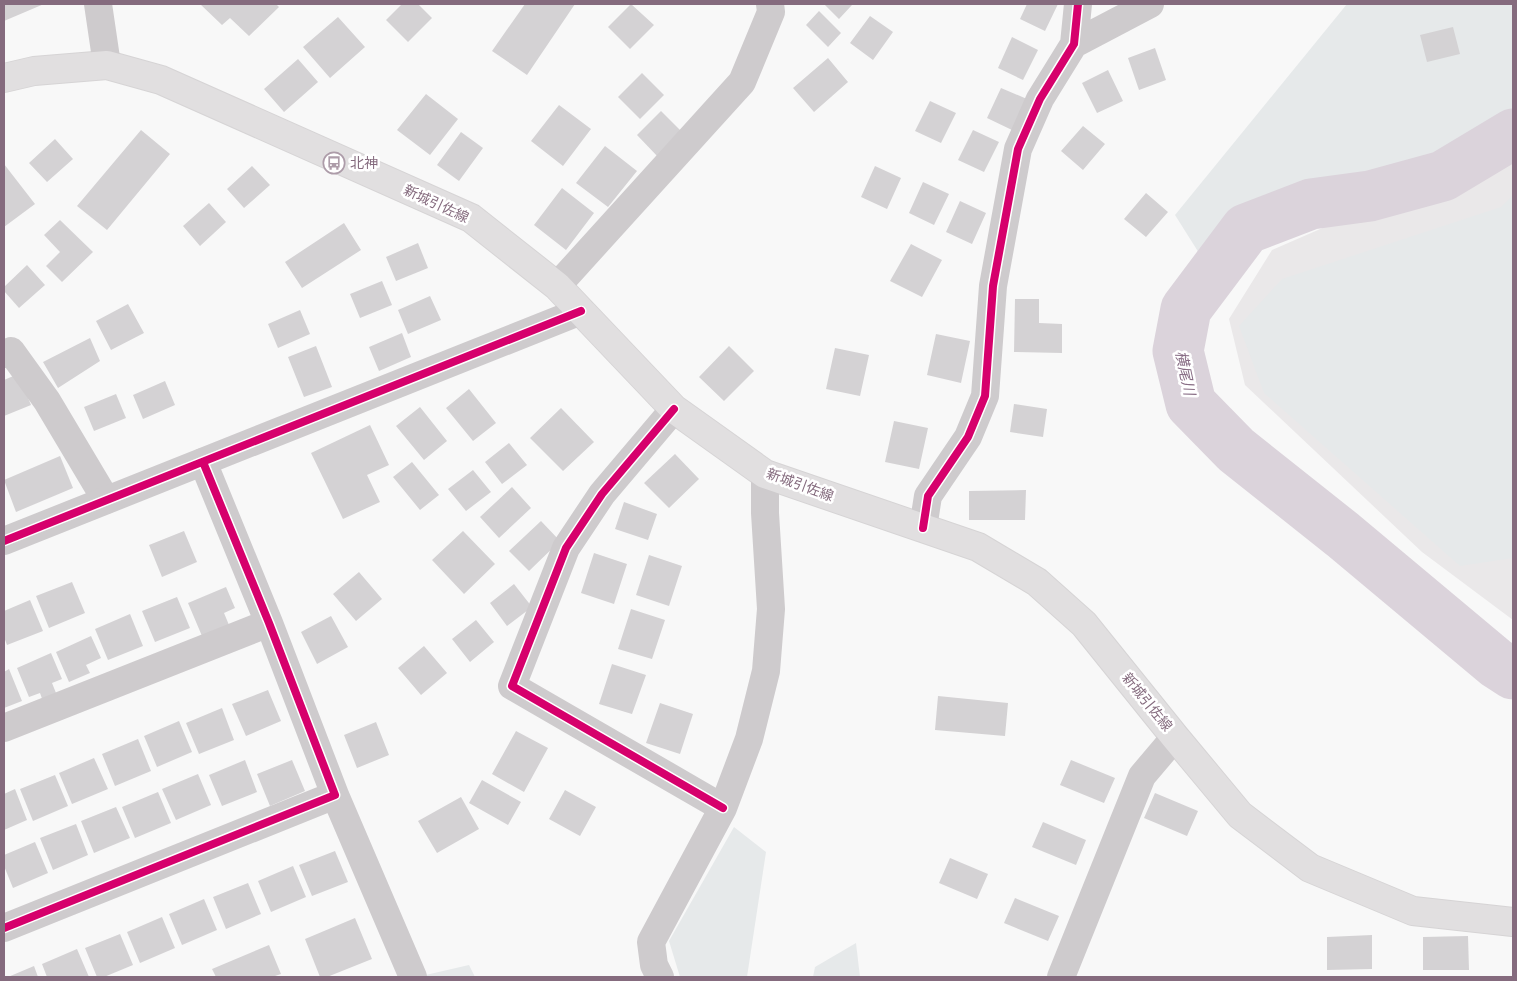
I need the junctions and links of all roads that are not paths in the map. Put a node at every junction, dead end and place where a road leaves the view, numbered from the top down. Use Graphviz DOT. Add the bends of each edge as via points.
graph roads {
  1 [pos="98,4"];
  2 [pos="770,4"];
  3 [pos="1078,4"];
  4 [pos="1150,4"];
  5 [pos="1074,44"];
  6 [pos="107,65"];
  7 [pos="4,78"];
  8 [pos="557,286"];
  9 [pos="581,311"];
  10 [pos="4,354"];
  11 [pos="674,409"];
  12 [pos="203,462"];
  13 [pos="765,474"];
  14 [pos="106,500"];
  15 [pos="923,528"];
  16 [pos="4,541"];
  17 [pos="269,623"];
  18 [pos="4,728"];
  19 [pos="1175,737"];
  20 [pos="335,795"];
  21 [pos="723,808"];
  22 [pos="1513,922"];
  23 [pos="4,928"];
  24 [pos="413,977"];
  25 [pos="660,977"];
  26 [pos="1061,977"];
  1 -- 6 [label="street"];
  2 -- 8 [label="street" via="772,12 742,82"];
  3 -- 5 [label="street"];
  4 -- 5 [label="street"];
  5 -- 15 [label="street" via="1040,100 1018,149 992,286 985,396 968,437 928,496"];
  6 -- 7 [label="main road, 新城引佐線" via="34,71"];
  6 -- 8 [label="main road, 新城引佐線" via="161,80 471,218"];
  8 -- 9 [label="main road, 新城引佐線"];
  9 -- 11 [label="main road, 新城引佐線"];
  9 -- 12 [label="street"];
  10 -- 14 [label="street" via="11,351 47,401"];
  11 -- 13 [label="main road, 新城引佐線"];
  11 -- 21 [label="street" via="602,494 566,548 512,686"];
  12 -- 14 [label="street"];
  12 -- 17 [label="street"];
  13 -- 15 [label="main road, 新城引佐線"];
  13 -- 21 [label="street" via="771,609 766,670 749,739"];
  14 -- 16 [label="street"];
  15 -- 19 [label="main road, 新城引佐線" via="978,547 1037,582 1084,624"];
  17 -- 18 [label="street"];
  17 -- 20 [label="street"];
  19 -- 22 [label="main road, 新城引佐線" via="1240,815 1310,868 1412,911"];
  19 -- 26 [label="street" via="1142,776"];
  20 -- 23 [label="street"];
  20 -- 24 [label="street"];
  21 -- 25 [label="street" via="651,942 654,965"];
}
